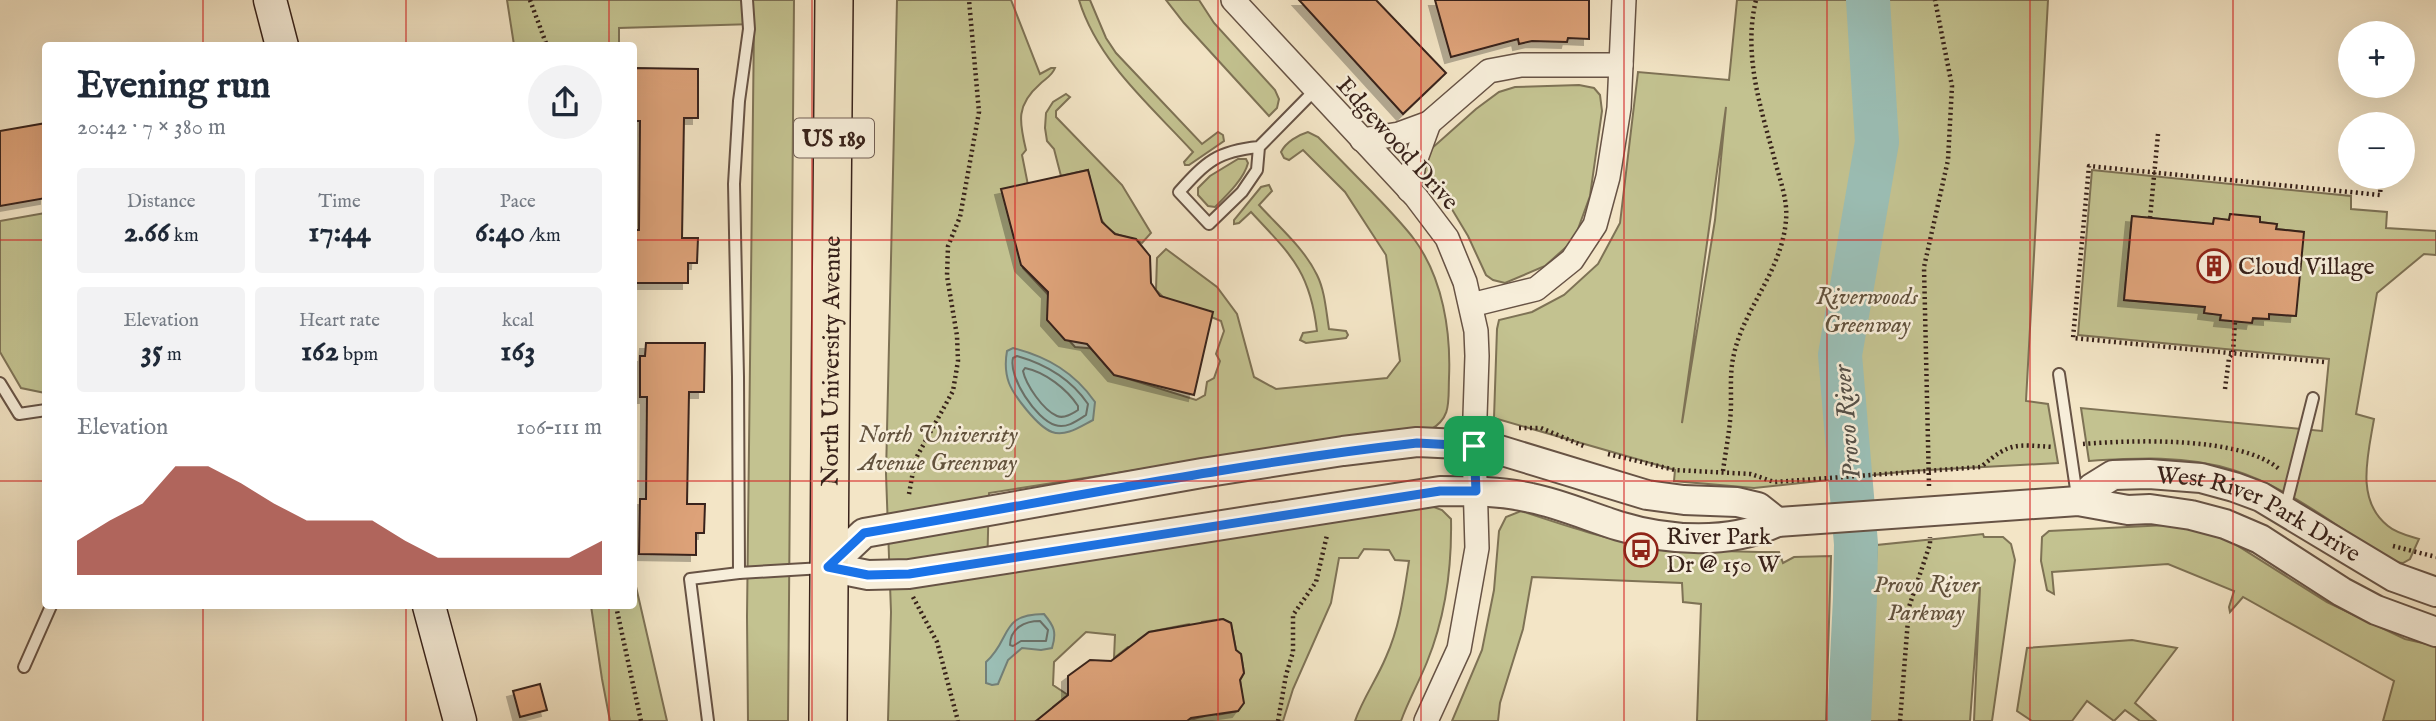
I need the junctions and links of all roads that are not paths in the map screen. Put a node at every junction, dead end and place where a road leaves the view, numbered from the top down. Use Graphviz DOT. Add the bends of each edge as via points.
graph roads {
  1 [pos="270,0"];
  2 [pos="747,0"];
  3 [pos="834,0"];
  4 [pos="1233,0"];
  5 [pos="1624,0"];
  6 [pos="281,42"];
  7 [pos="1622,65"];
  8 [pos="1315,90"];
  9 [pos="1429,123"];
  10 [pos="1362,140"];
  11 [pos="1259,148"];
  12 [pos="1409,190"];
  13 [pos="1471,305"];
  14 [pos="2059,374"];
  15 [pos="0,383"];
  16 [pos="2313,398"];
  17 [pos="42,411"];
  18 [pos="1475,469"];
  19 [pos="2078,501"];
  20 [pos="2284,512"];
  21 [pos="1777,522"];
  22 [pos="828,567"];
  23 [pos="739,573"];
  24 [pos="2436,593"];
  25 [pos="50,609"];
  26 [pos="430,609"];
  27 [pos="2436,632"];
  28 [pos="24,667"];
  29 [pos="460,721"];
  30 [pos="708,721"];
  31 [pos="828,721"];
  32 [pos="1426,721"];
  1 -- 6 [label="main road"];
  2 -- 23 [label="lane" via="749,29 734,184"];
  3 -- 22 [label="highway, North University Avenue / US 189"];
  4 -- 8 [label="street, Edgewood Drive"];
  5 -- 7 [label="street"];
  7 -- 9 [label="street" via="1521,65 1489,71"];
  7 -- 13 [label="street" via="1608,177 1595,225 1572,260 1536,289"];
  8 -- 10 [label="street, Edgewood Drive"];
  8 -- 11 [label="lane"];
  9 -- 10 [label="street"];
  9 -- 12 [label="street"];
  10 -- 12 [label="street, Edgewood Drive"];
  11 -- 11 [label="lane" via="1234,149 1214,158 1179,192 1209,224 1257,170"];
  12 -- 13 [label="street, Edgewood Drive" via="1447,238"];
  13 -- 18 [label="street, Edgewood Drive" via="1477,356"];
  14 -- 19 [label="lane"];
  15 -- 17 [label="lane" via="19,414"];
  16 -- 20 [label="lane"];
  18 -- 21 [label="street, West River Park Drive" via="1533,498 1622,527 1709,538 1741,535"];
  18 -- 21 [label="street" via="1496,449 1647,495 1758,507"];
  18 -- 22 [label="street" via="1440,491 909,574 868,575"];
  18 -- 22 [label="street" via="1417,443 1343,451 864,533"];
  18 -- 32 [label="street, Edgewood Drive" via="1477,548 1459,649"];
  19 -- 20 [label="street, West River Park Drive" via="2113,475 2149,474 2201,478 2234,487"];
  19 -- 21 [label="street, West River Park Drive"];
  19 -- 27 [label="street, West River Park Drive" via="2191,514 2225,524 2260,539 2376,610"];
  20 -- 24 [label="street, West River Park Drive" via="2394,577"];
  22 -- 23 [label="lane"];
  22 -- 31 [label="highway, North University Avenue / US 189"];
  23 -- 30 [label="lane" via="690,579"];
  25 -- 28 [label="lane"];
  26 -- 29 [label="main road"];
}
